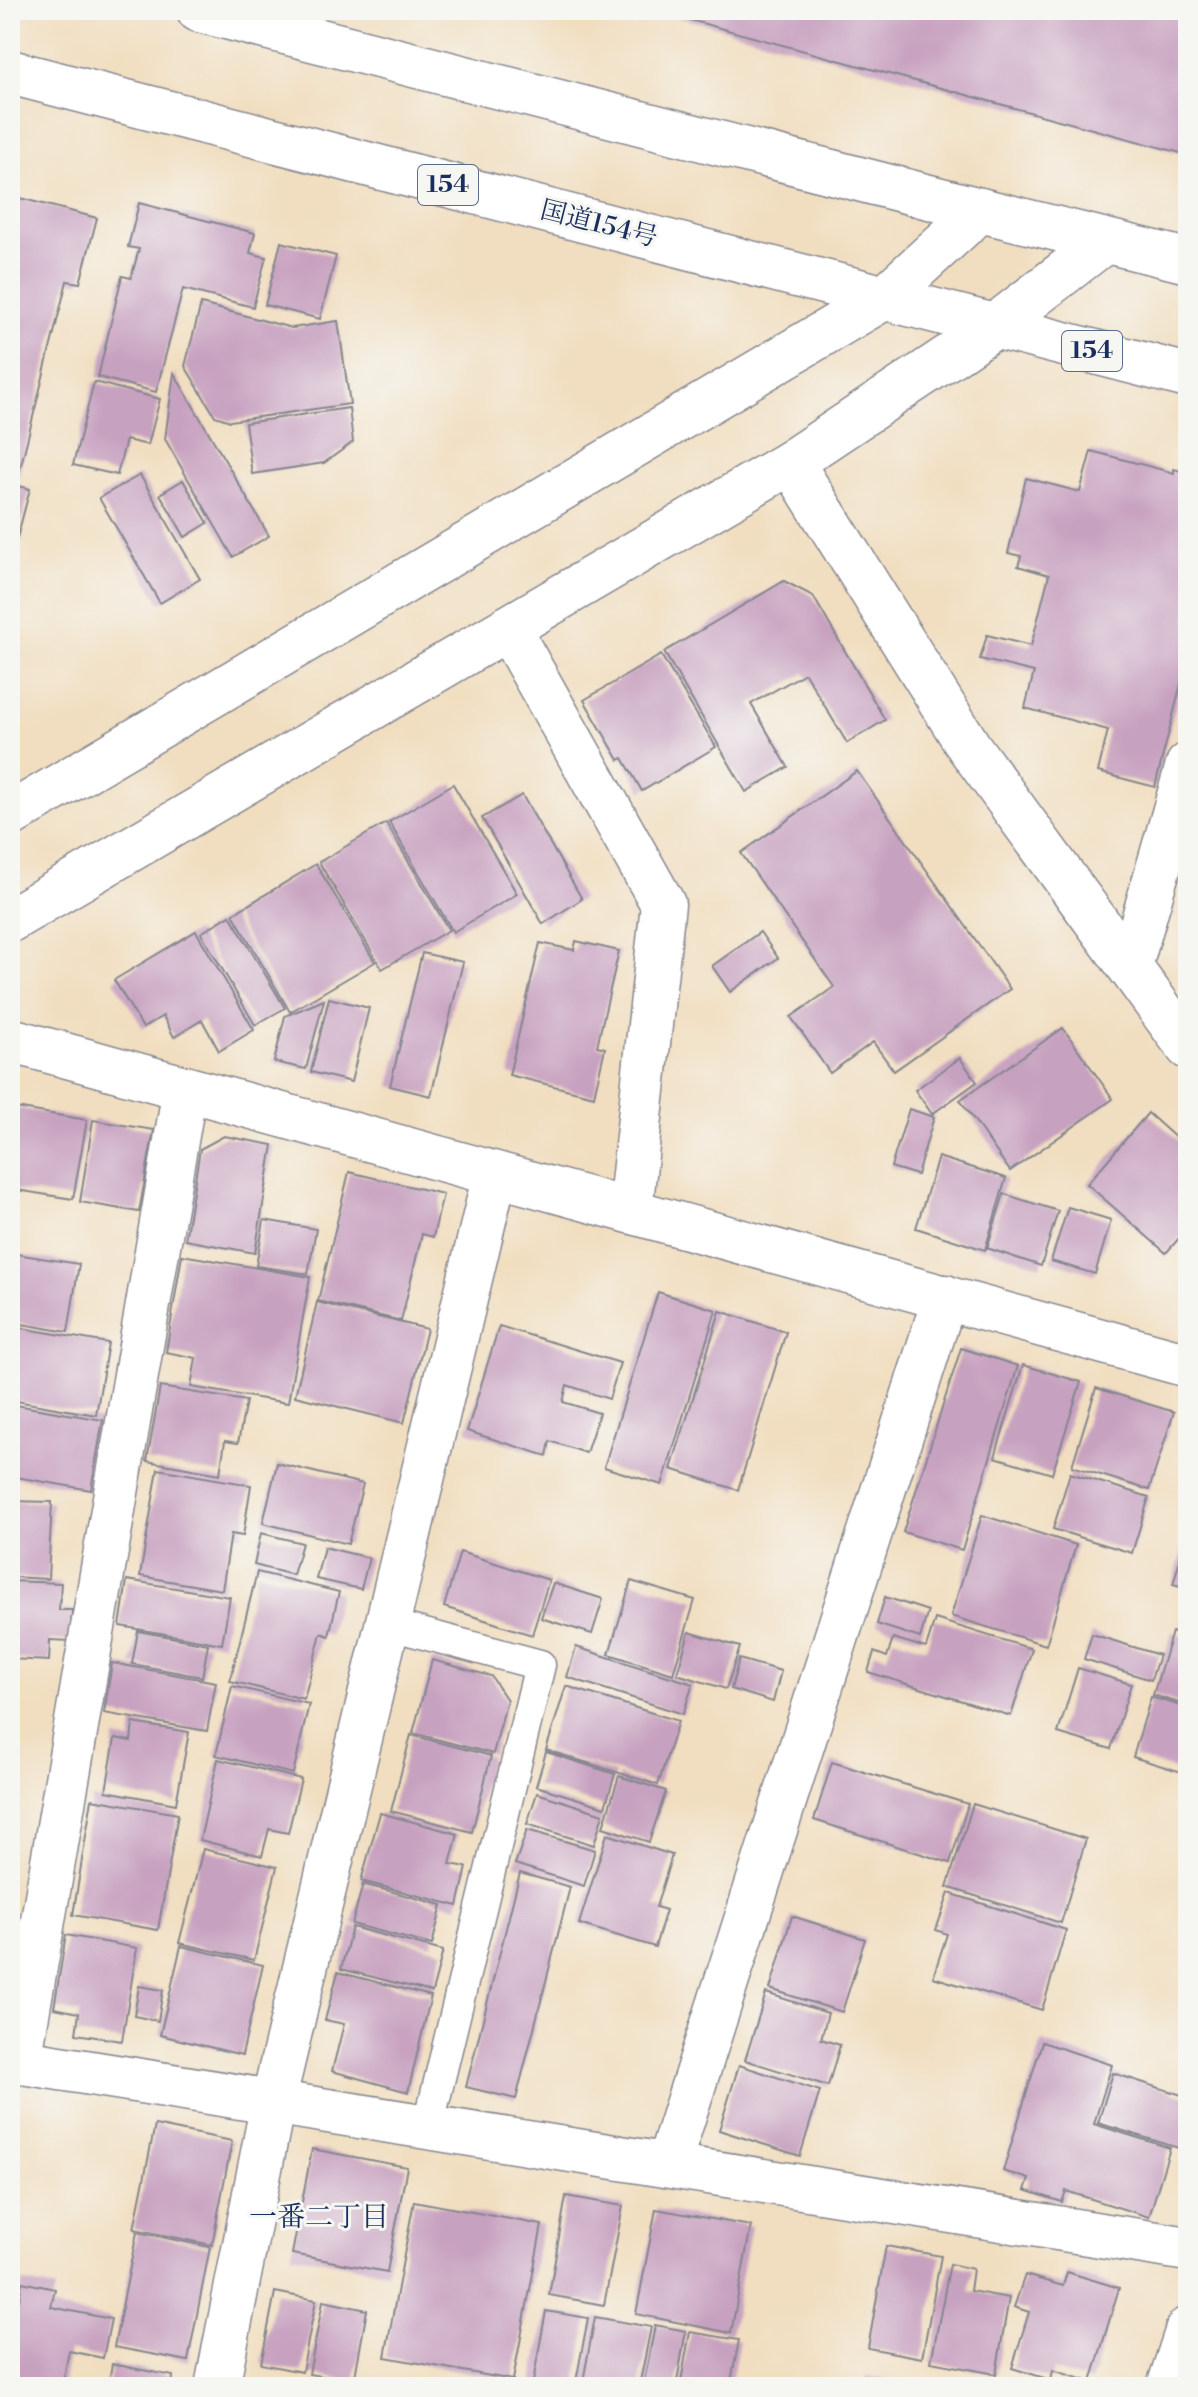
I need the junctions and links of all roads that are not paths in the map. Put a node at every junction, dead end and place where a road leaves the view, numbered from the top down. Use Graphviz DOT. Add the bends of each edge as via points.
graph roads {
  1 [pos="199,10"];
  2 [pos="10,72"];
  3 [pos="980,210"];
  4 [pos="1105,241"];
  5 [pos="1188,261"];
  6 [pos="885,297"];
  7 [pos="995,326"];
  8 [pos="1188,376"];
  9 [pos="791,462"];
  10 [pos="508,628"];
  11 [pos="1187,769"];
  12 [pos="10,815"];
  13 [pos="10,920"];
  14 [pos="1130,966"];
  15 [pos="10,1040"];
  16 [pos="1188,1047"];
  17 [pos="185,1088"];
  18 [pos="495,1174"];
  19 [pos="630,1211"];
  20 [pos="945,1297"];
  21 [pos="1188,1365"];
  22 [pos="387,1624"];
  23 [pos="14,2060"];
  24 [pos="273,2102"];
  25 [pos="428,2127"];
  26 [pos="668,2165"];
  27 [pos="1188,2249"];
  28 [pos="1188,2329"];
  29 [pos="217,2387"];
  30 [pos="1169,2387"];
  1 -- 3 [label="main road"];
  2 -- 6 [label="main road, 国道154号 / 154"];
  3 -- 4 [label="main road"];
  3 -- 6 [label="main road"];
  4 -- 5 [label="main road"];
  4 -- 7 [label="main road"];
  6 -- 7 [label="main road, 国道154号 / 154"];
  6 -- 12 [label="main road"];
  7 -- 8 [label="main road, 国道154号 / 154"];
  7 -- 9 [label="main road"];
  9 -- 10 [label="main road"];
  9 -- 14 [label="main road" via="969,747"];
  10 -- 13 [label="main road"];
  10 -- 19 [label="main road" via="663,904"];
  11 -- 14 [label="main road"];
  14 -- 16 [label="main road"];
  15 -- 17 [label="main road"];
  17 -- 18 [label="main road"];
  17 -- 23 [label="main road"];
  18 -- 19 [label="main road"];
  18 -- 22 [label="main road"];
  19 -- 20 [label="main road"];
  20 -- 21 [label="main road"];
  20 -- 26 [label="main road"];
  22 -- 24 [label="main road"];
  22 -- 25 [label="lane" via="540,1665"];
  23 -- 24 [label="main road"];
  24 -- 25 [label="main road"];
  24 -- 29 [label="main road"];
  25 -- 26 [label="main road"];
  26 -- 27 [label="main road"];
  28 -- 30 [label="main road"];
}
